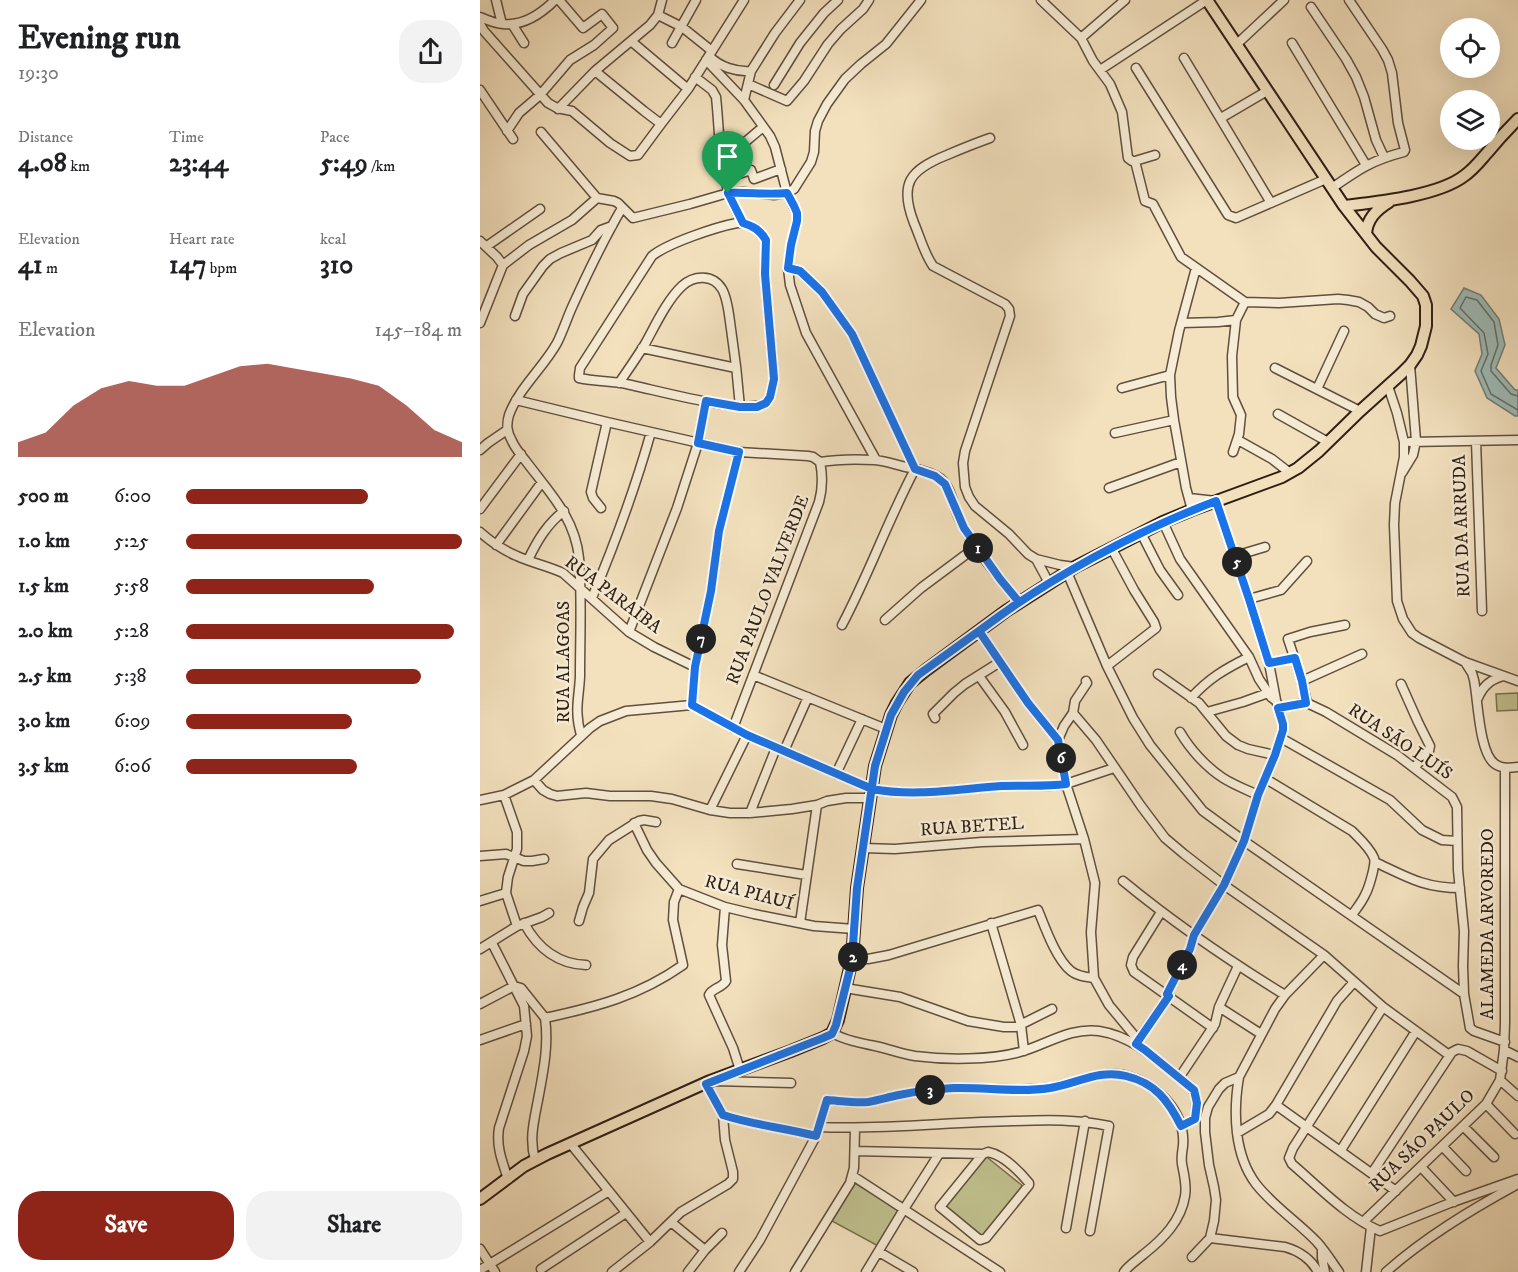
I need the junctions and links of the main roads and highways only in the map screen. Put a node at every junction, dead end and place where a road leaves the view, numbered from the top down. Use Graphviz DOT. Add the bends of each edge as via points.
graph roads {
  1 [pos="1207,0"];
  2 [pos="1518,119"];
  3 [pos="1394,199"];
  4 [pos="1344,206"];
  5 [pos="1366,234"];
  6 [pos="480,1198"];
  1 -- 4 [label="main road"];
  2 -- 3 [label="main road" via="1460,179 1432,191"];
  3 -- 4 [label="main road"];
  3 -- 5 [label="main road" via="1373,215"];
  4 -- 5 [label="main road"];
  5 -- 6 [label="main road" via="1418,290 1426,305 1424,336 1410,365 1290,473 1163,522 1071,570 1019,602 910,683 897,703 879,748 862,848 852,959 832,1034 708,1082 570,1143 524,1166"];
}
